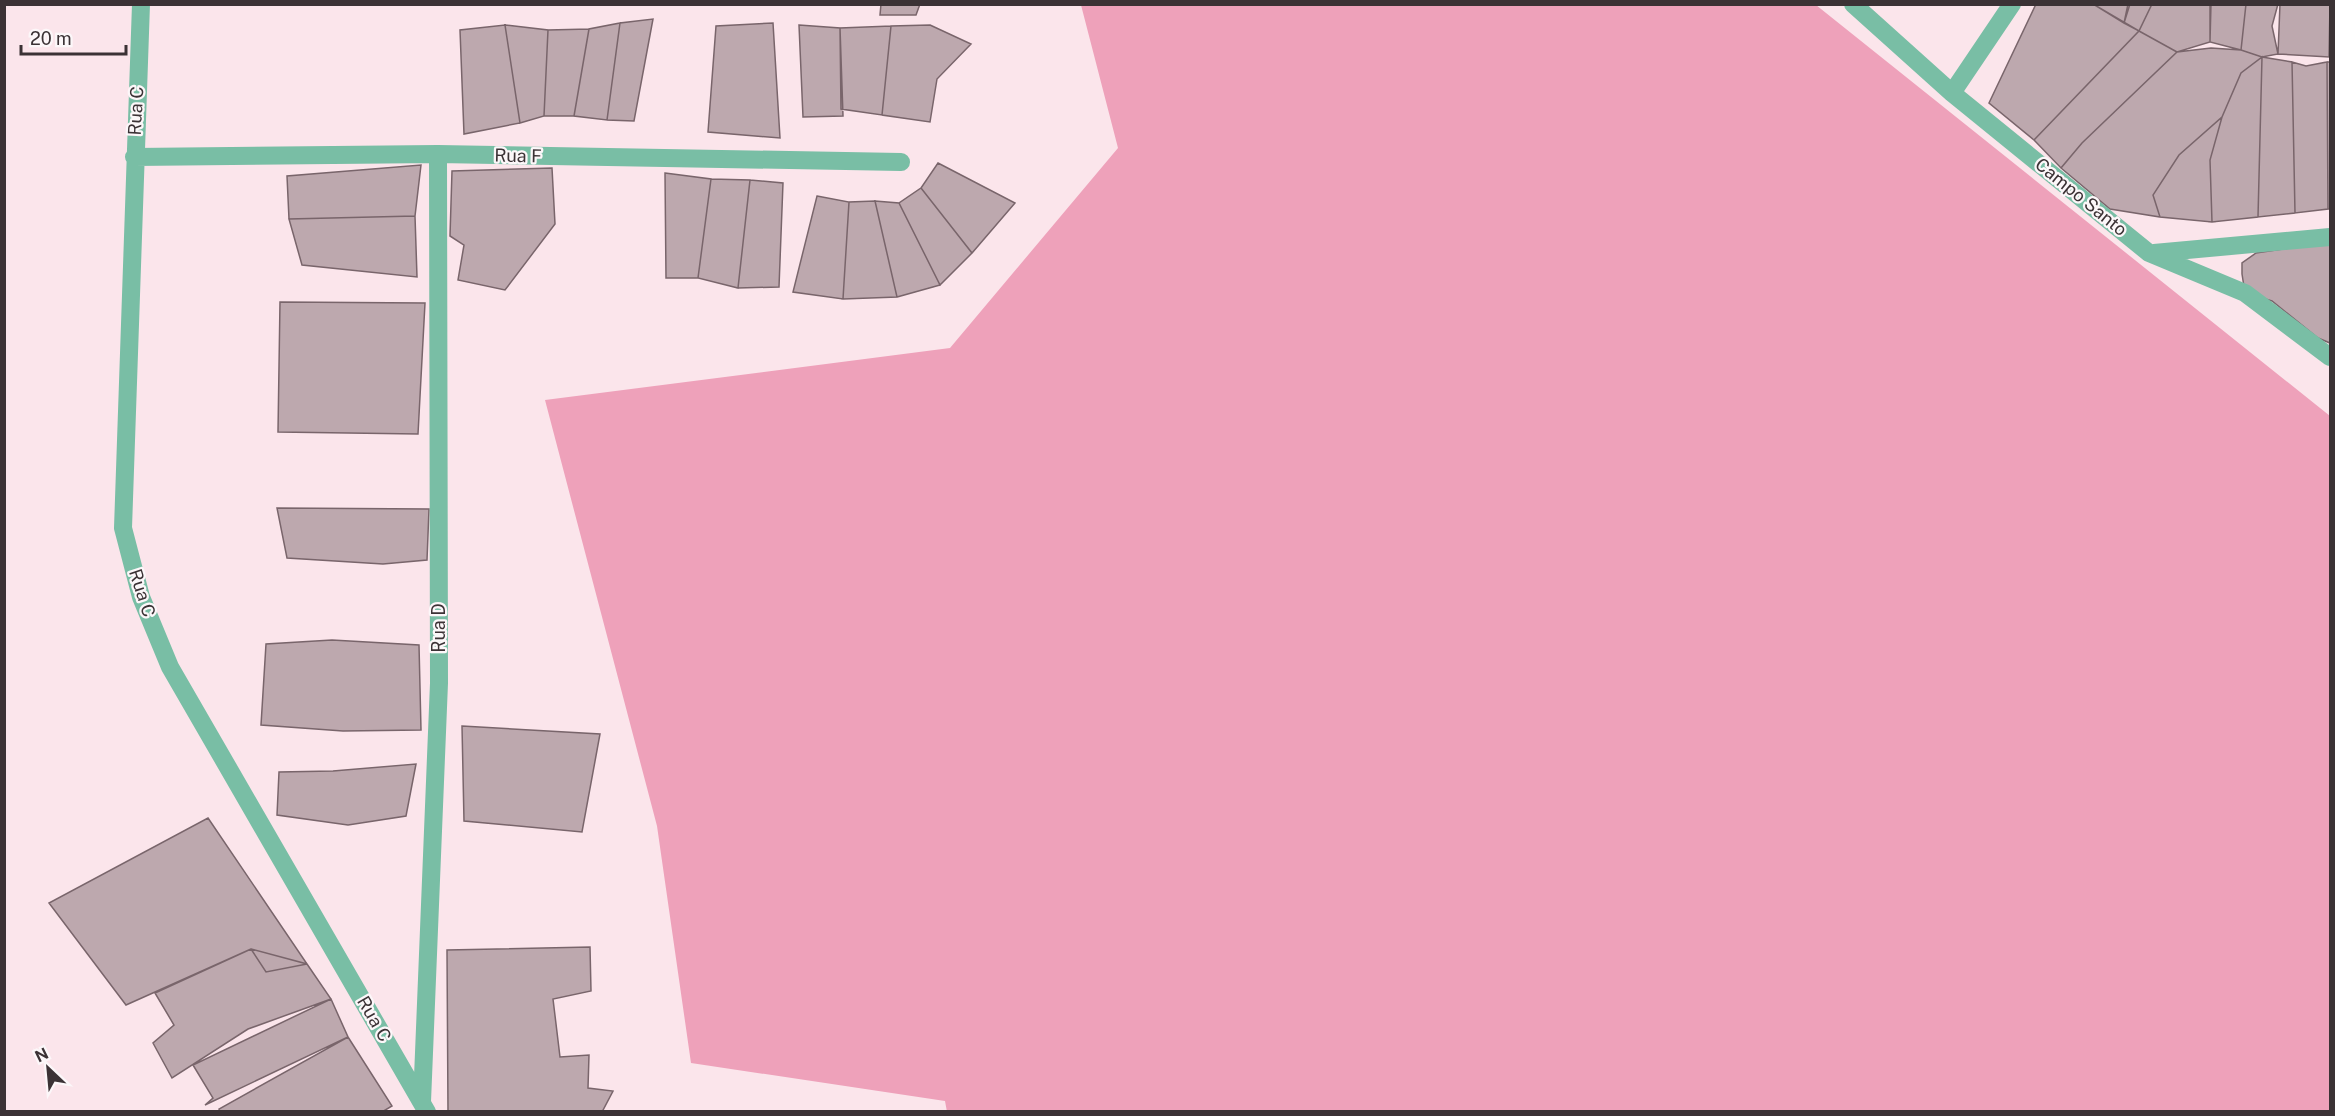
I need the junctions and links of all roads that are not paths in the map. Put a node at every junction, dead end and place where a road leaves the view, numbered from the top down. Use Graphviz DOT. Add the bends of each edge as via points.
graph roads {
  1 [pos="141,4"];
  2 [pos="1853,4"];
  3 [pos="2012,4"];
  4 [pos="1952,93"];
  5 [pos="438,154"];
  6 [pos="134,158"];
  7 [pos="902,162"];
  8 [pos="2331,237"];
  9 [pos="2149,253"];
  10 [pos="2331,357"];
  11 [pos="425,1107"];
  1 -- 6 [label="street, Rua C"];
  2 -- 4 [label="street, Campo Santo"];
  3 -- 4 [label="street"];
  4 -- 9 [label="street, Campo Santo"];
  5 -- 6 [label="street, Rua F"];
  5 -- 7 [label="street, Rua F"];
  5 -- 11 [label="street, Rua D" via="439,683"];
  6 -- 11 [label="street, Rua C" via="123,528 141,597 170,667"];
  8 -- 9 [label="street"];
  9 -- 10 [label="street, Campo Santo" via="2245,293"];
}
